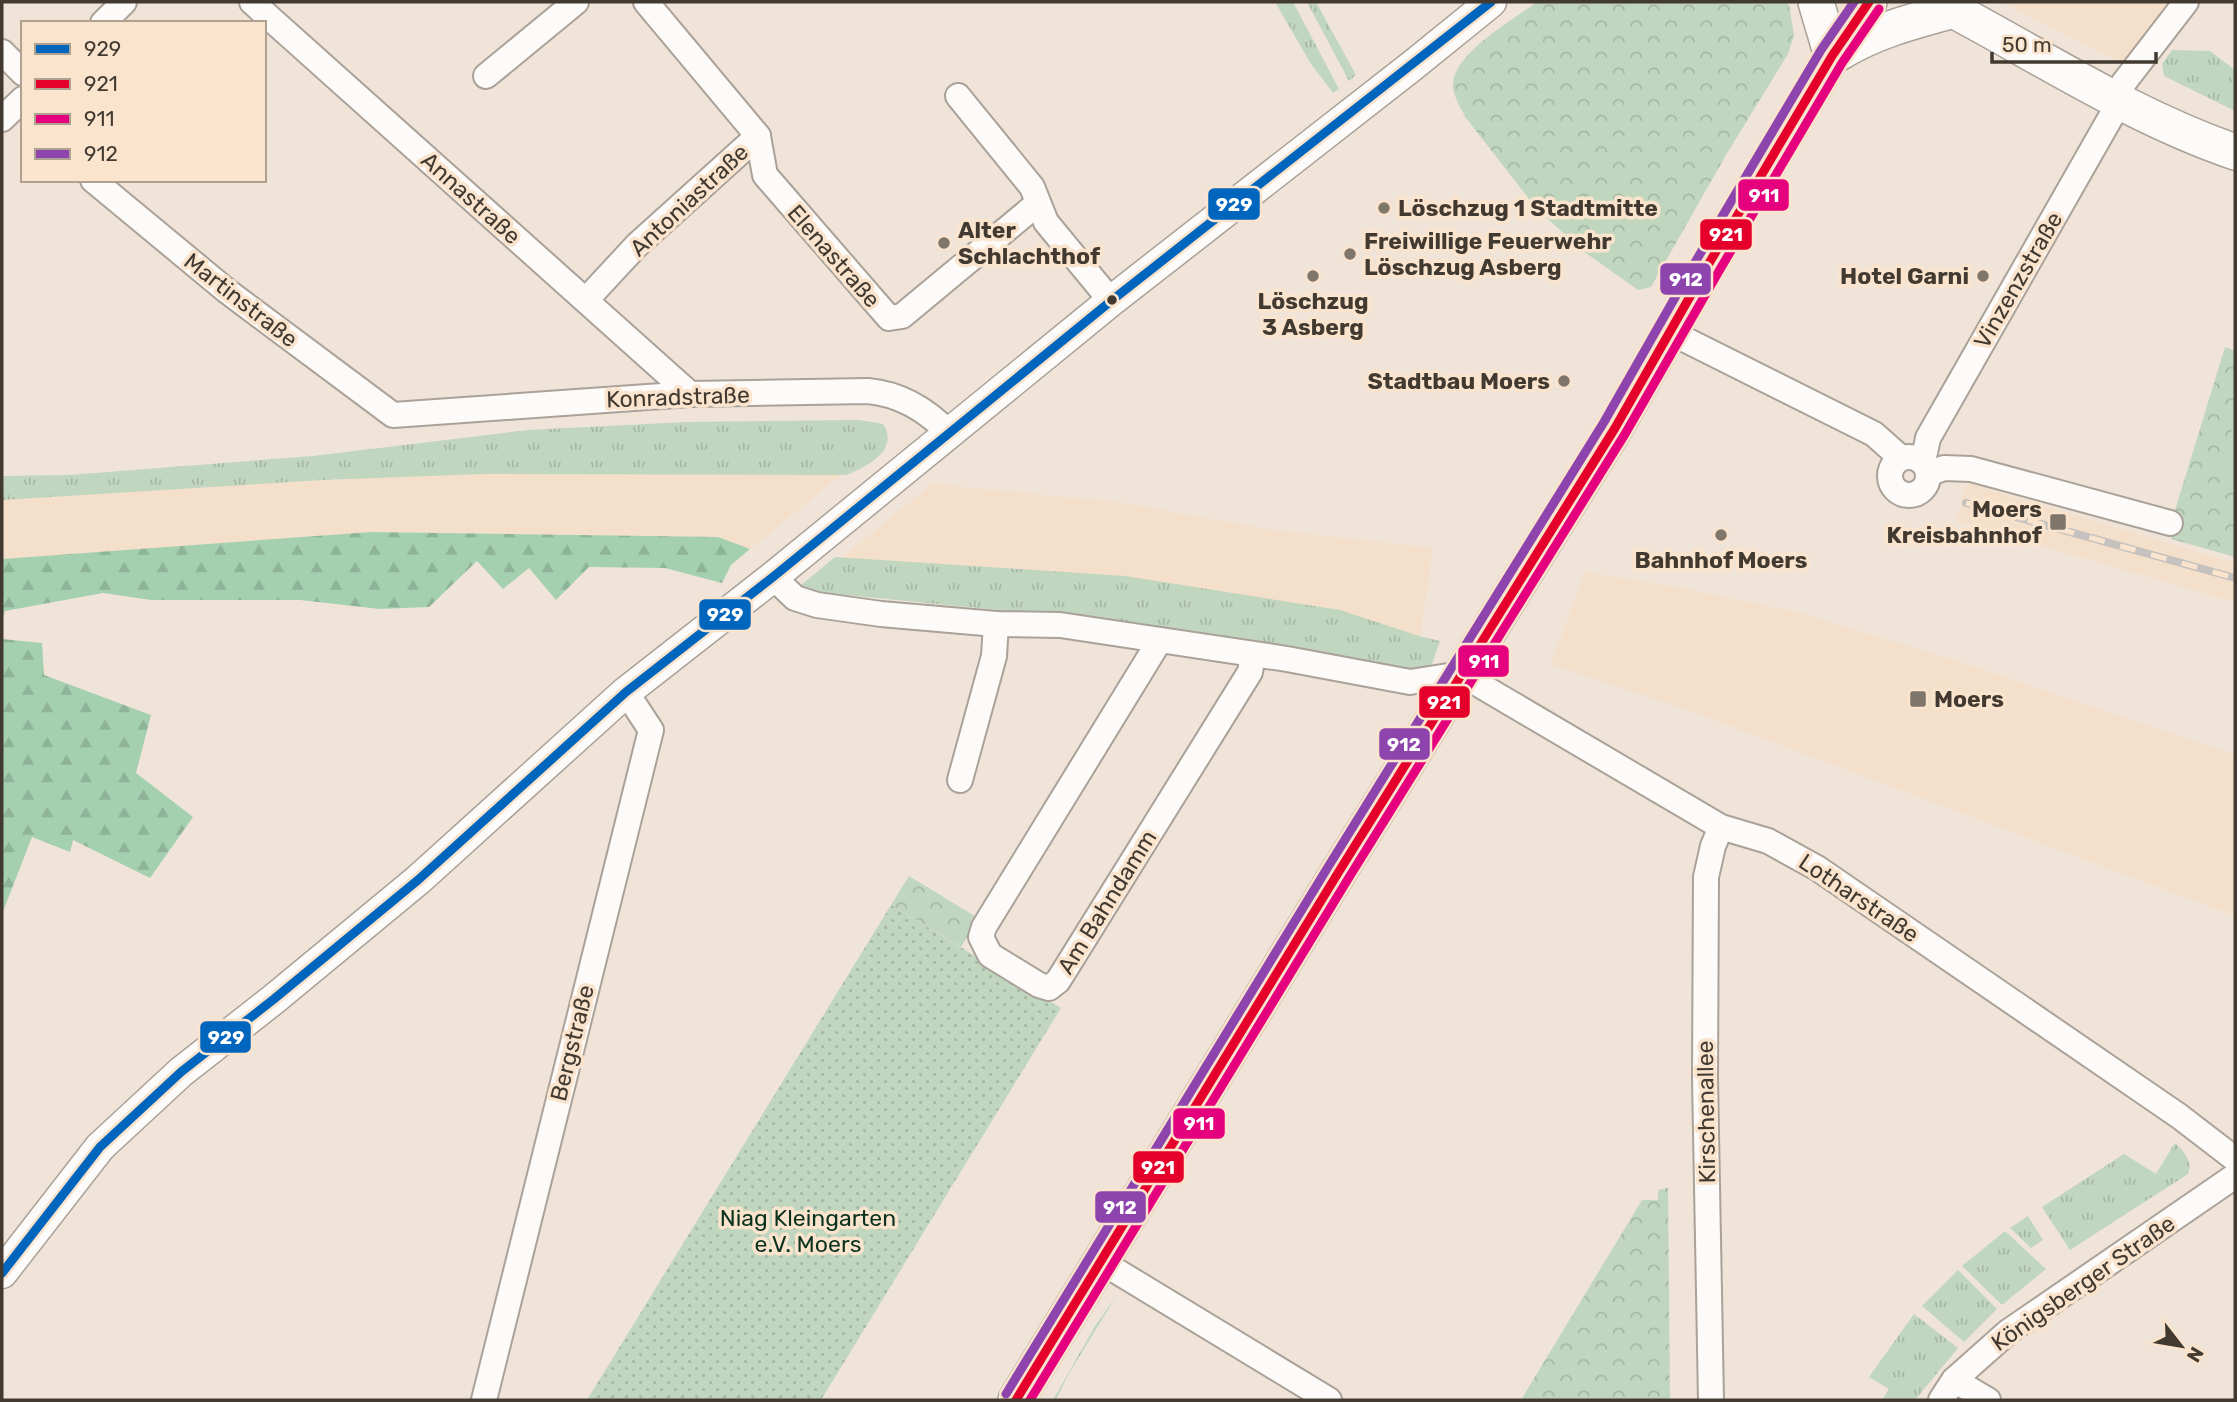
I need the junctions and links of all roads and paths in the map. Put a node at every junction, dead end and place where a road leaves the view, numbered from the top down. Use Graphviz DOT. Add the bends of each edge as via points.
graph roads {
  1 [pos="124,2"];
  2 [pos="252,2"];
  3 [pos="576,2"];
  4 [pos="646,2"];
  5 [pos="1491,2"];
  6 [pos="1816,2"];
  7 [pos="1869,2"];
  8 [pos="2186,2"];
  9 [pos="1946,6"];
  10 [pos="105,21"];
  11 [pos="2,52"];
  12 [pos="1832,56"];
  13 [pos="21,72"];
  14 [pos="486,76"];
  15 [pos="958,96"];
  16 [pos="2116,100"];
  17 [pos="758,136"];
  18 [pos="2235,152"];
  19 [pos="95,182"];
  20 [pos="1037,204"];
  21 [pos="586,300"];
  22 [pos="1111,301"];
  23 [pos="1670,332"];
  24 [pos="690,394"];
  25 [pos="393,415"];
  26 [pos="950,434"];
  27 [pos="1917,465"];
  28 [pos="2170,523"];
  29 [pos="773,578"];
  30 [pos="996,624"];
  31 [pos="1160,640"];
  32 [pos="1253,655"];
  33 [pos="1461,674"];
  34 [pos="626,692"];
  35 [pos="960,780"];
  36 [pos="1721,827"];
  37 [pos="2235,1159"];
  38 [pos="2235,1176"];
  39 [pos="1100,1261"];
  40 [pos="2,1273"];
  41 [pos="1947,1390"];
  42 [pos="484,1400"];
  43 [pos="1016,1400"];
  44 [pos="1329,1400"];
  45 [pos="1711,1400"];
  46 [pos="1988,1400"];
  1 -- 10 [label="street"];
  2 -- 21 [label="street, Annastraße"];
  3 -- 14 [label="street"];
  4 -- 17 [label="street, Antoniastraße"];
  5 -- 22 [label="street"];
  6 -- 12 [label="main road"];
  7 -- 12 [label="main road"];
  8 -- 16 [label="street, Vinzenzstraße"];
  9 -- 12 [label="main road"];
  9 -- 16 [label="main road"];
  11 -- 13 [label="street"];
  12 -- 23 [label="main road"];
  15 -- 20 [label="street" via="1032,187"];
  16 -- 18 [label="main road"];
  16 -- 27 [label="street, Vinzenzstraße"];
  17 -- 20 [label="street, Elenastraße" via="765,175 889,318 902,316"];
  17 -- 21 [label="street, Antoniastraße" via="637,245"];
  19 -- 25 [label="street, Martinstraße" via="227,291"];
  20 -- 22 [label="street" via="1046,222"];
  21 -- 24 [label="street, Annastraße"];
  22 -- 26 [label="street"];
  23 -- 27 [label="street" via="1874,434"];
  23 -- 33 [label="main road"];
  24 -- 25 [label="street, Konradstraße"];
  24 -- 26 [label="street, Konradstraße" via="889,393 937,421"];
  26 -- 29 [label="street"];
  27 -- 28 [label="street" via="1971,469"];
  29 -- 30 [label="street" via="795,598 817,605"];
  29 -- 34 [label="street"];
  30 -- 31 [label="street" via="1060,625"];
  30 -- 35 [label="street" via="994,656"];
  31 -- 32 [label="street"];
  31 -- 32 [label="street, Am Bahndamm" via="984,927 981,937 990,955 1039,985 1049,988 1058,981 1250,672"];
  32 -- 33 [label="street" via="1409,682"];
  33 -- 36 [label="street, Lotharstraße"];
  33 -- 39 [label="main road"];
  34 -- 40 [label="street" via="418,880 130,1118 78,1172"];
  34 -- 42 [label="street, Bergstraße" via="650,730"];
  36 -- 37 [label="street, Lotharstraße" via="1769,841 1817,868"];
  36 -- 45 [label="street, Kirschenallee" via="1706,877"];
  38 -- 41 [label="street, Königsberger Straße" via="2008,1332"];
  39 -- 43 [label="main road"];
  39 -- 44 [label="street"];
  41 -- 46 [label="street"];
}
